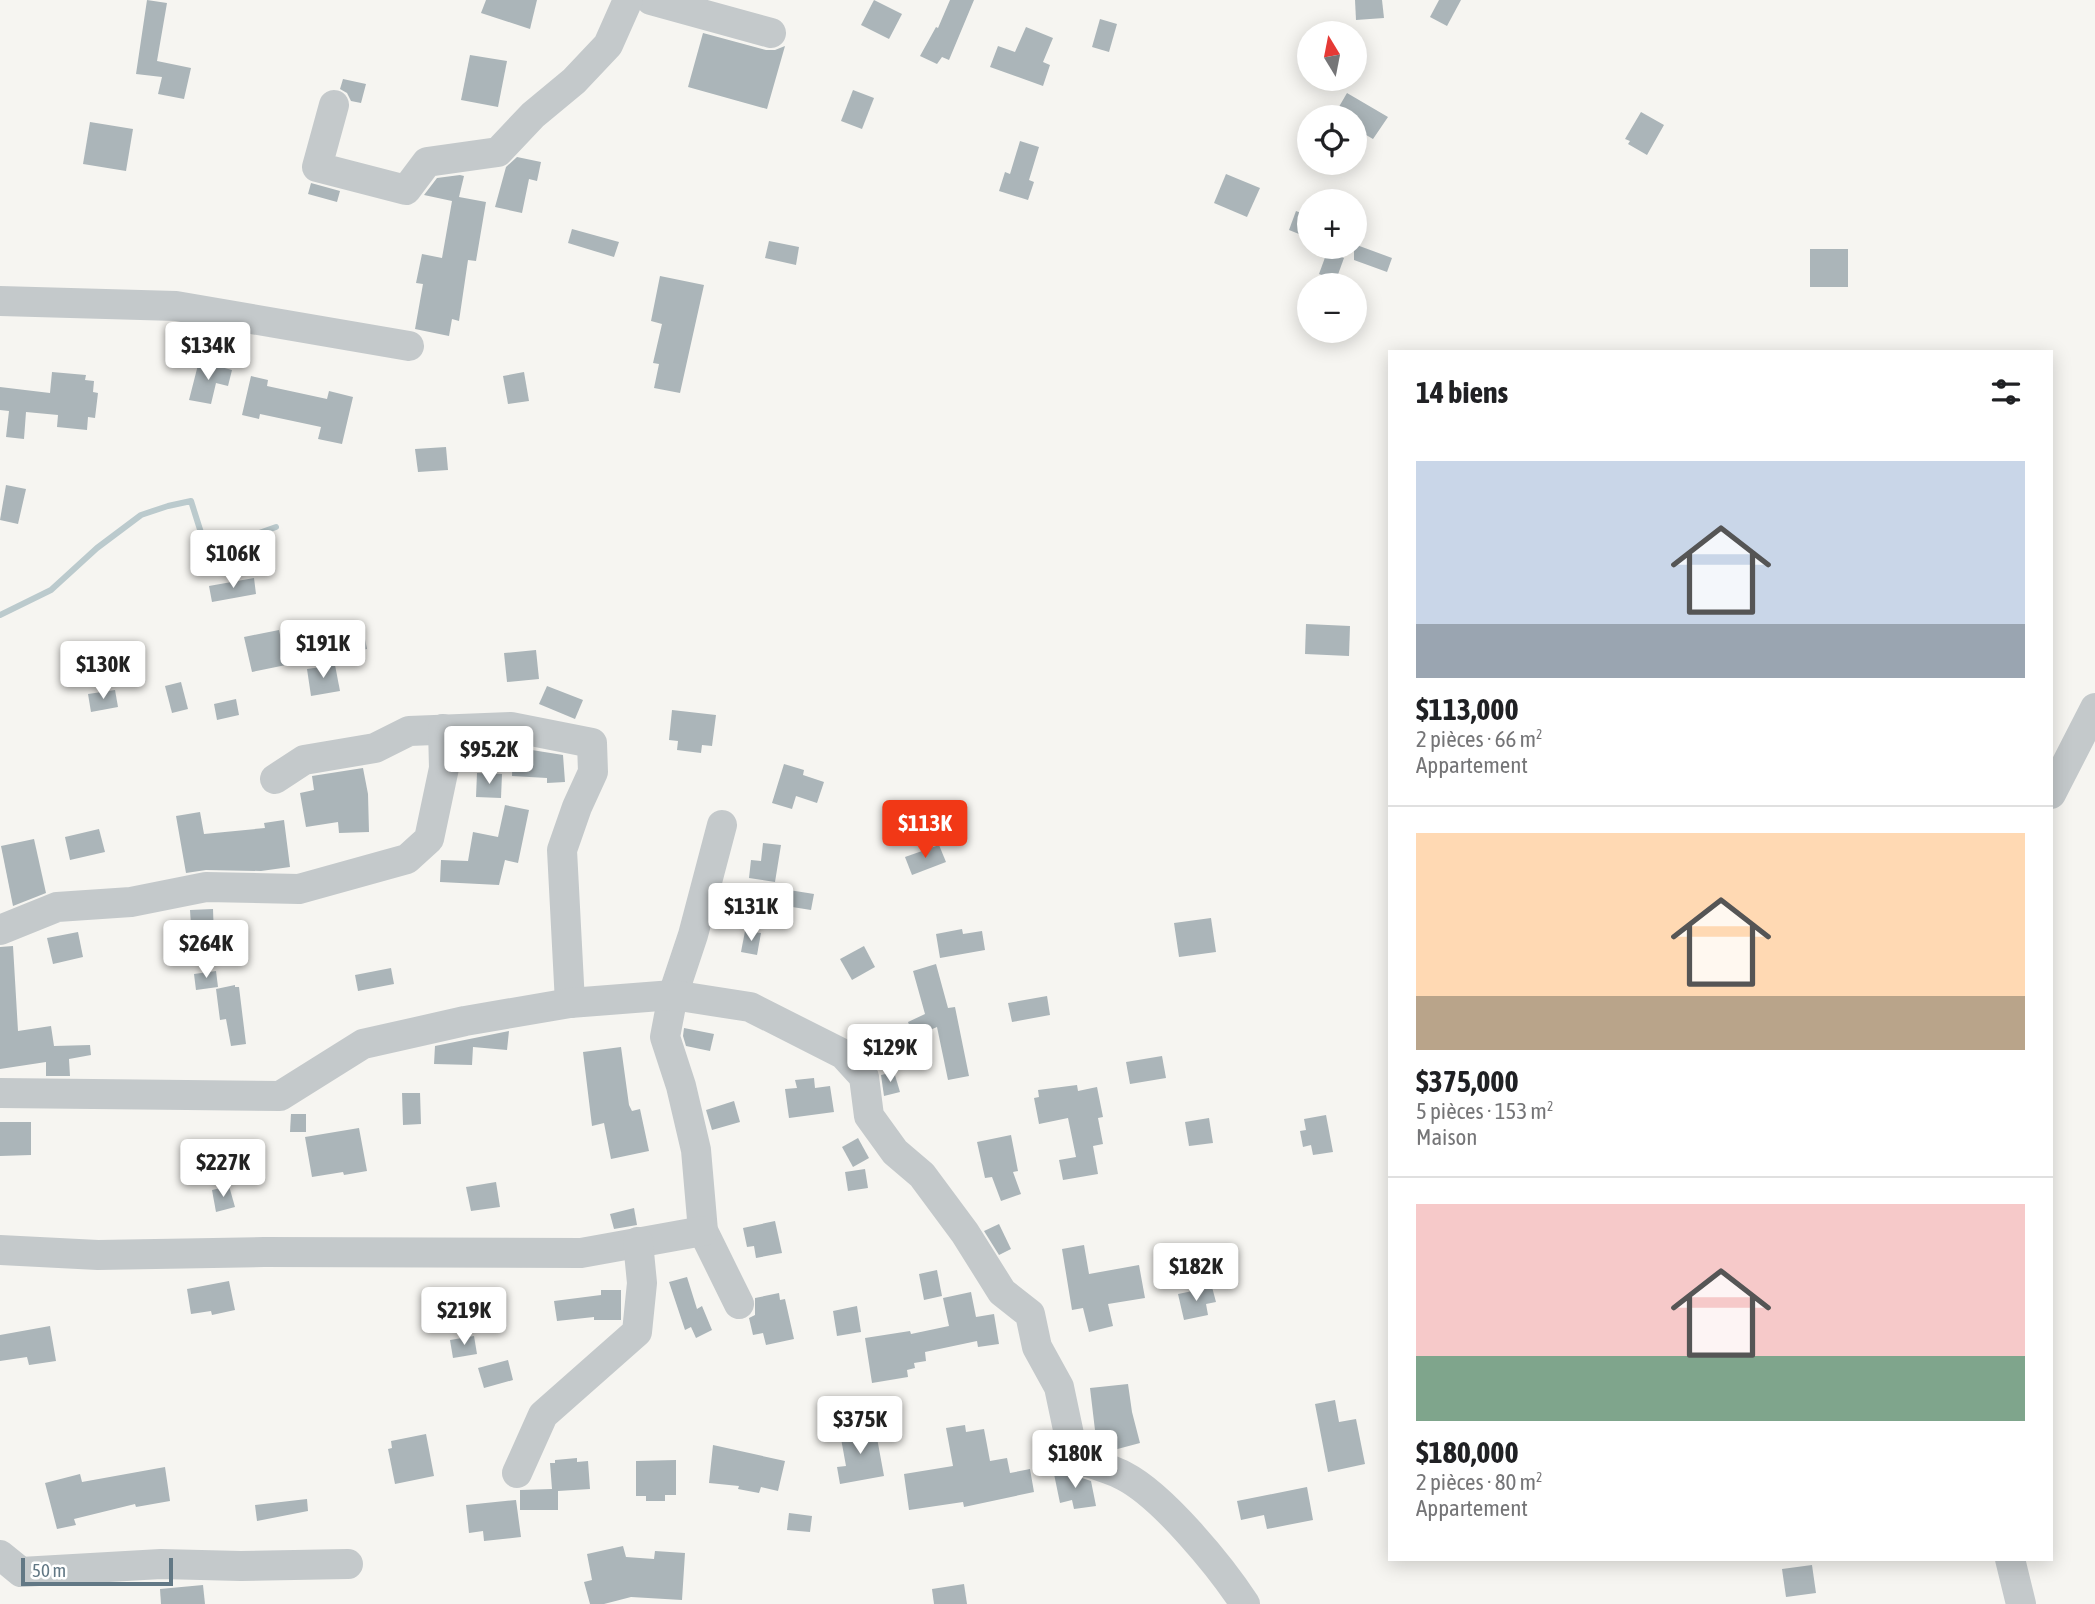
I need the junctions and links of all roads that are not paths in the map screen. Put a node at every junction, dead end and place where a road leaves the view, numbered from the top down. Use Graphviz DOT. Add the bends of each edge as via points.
graph roads {
  1 [pos="628,0"];
  2 [pos="651,0"];
  3 [pos="771,33"];
  4 [pos="334,105"];
  5 [pos="0,301"];
  6 [pos="409,346"];
  7 [pos="2095,708"];
  8 [pos="443,729"];
  9 [pos="275,779"];
  10 [pos="2053,790"];
  11 [pos="722,825"];
  12 [pos="0,930"];
  13 [pos="673,995"];
  14 [pos="570,1003"];
  15 [pos="0,1093"];
  16 [pos="703,1231"];
  17 [pos="638,1242"];
  18 [pos="0,1251"];
  19 [pos="738,1304"];
  20 [pos="517,1472"];
  21 [pos="0,1555"];
  22 [pos="2010,1561"];
  23 [pos="348,1564"];
  24 [pos="1245,1604"];
  25 [pos="2021,1604"];
  1 -- 4 [label="street" via="608,45 498,152 427,162 406,190 317,167"];
  2 -- 3 [label="street"];
  5 -- 6 [label="street" via="176,306"];
  7 -- 10 [label="street"];
  8 -- 9 [label="street" via="408,731 375,748 304,760"];
  8 -- 12 [label="street" via="444,768 429,839 407,859 299,889 206,887 131,902 57,907"];
  8 -- 14 [label="street" via="511,727 593,743 593,772 562,850"];
  11 -- 13 [label="street"];
  13 -- 14 [label="street"];
  13 -- 16 [label="street" via="665,1037 696,1150"];
  13 -- 24 [label="street" via="750,1007 843,1054 864,1077 869,1115 895,1152 922,1175 1002,1292 1030,1314 1037,1347 1059,1387 1074,1458 1124,1475 1157,1498"];
  14 -- 15 [label="street" via="363,1044 280,1097"];
  16 -- 17 [label="street"];
  16 -- 19 [label="street"];
  17 -- 18 [label="street" via="581,1253 98,1255"];
  17 -- 20 [label="street" via="642,1283 637,1332 542,1415"];
  21 -- 23 [label="street" via="21,1572 160,1564"];
  22 -- 25 [label="street"];
}
